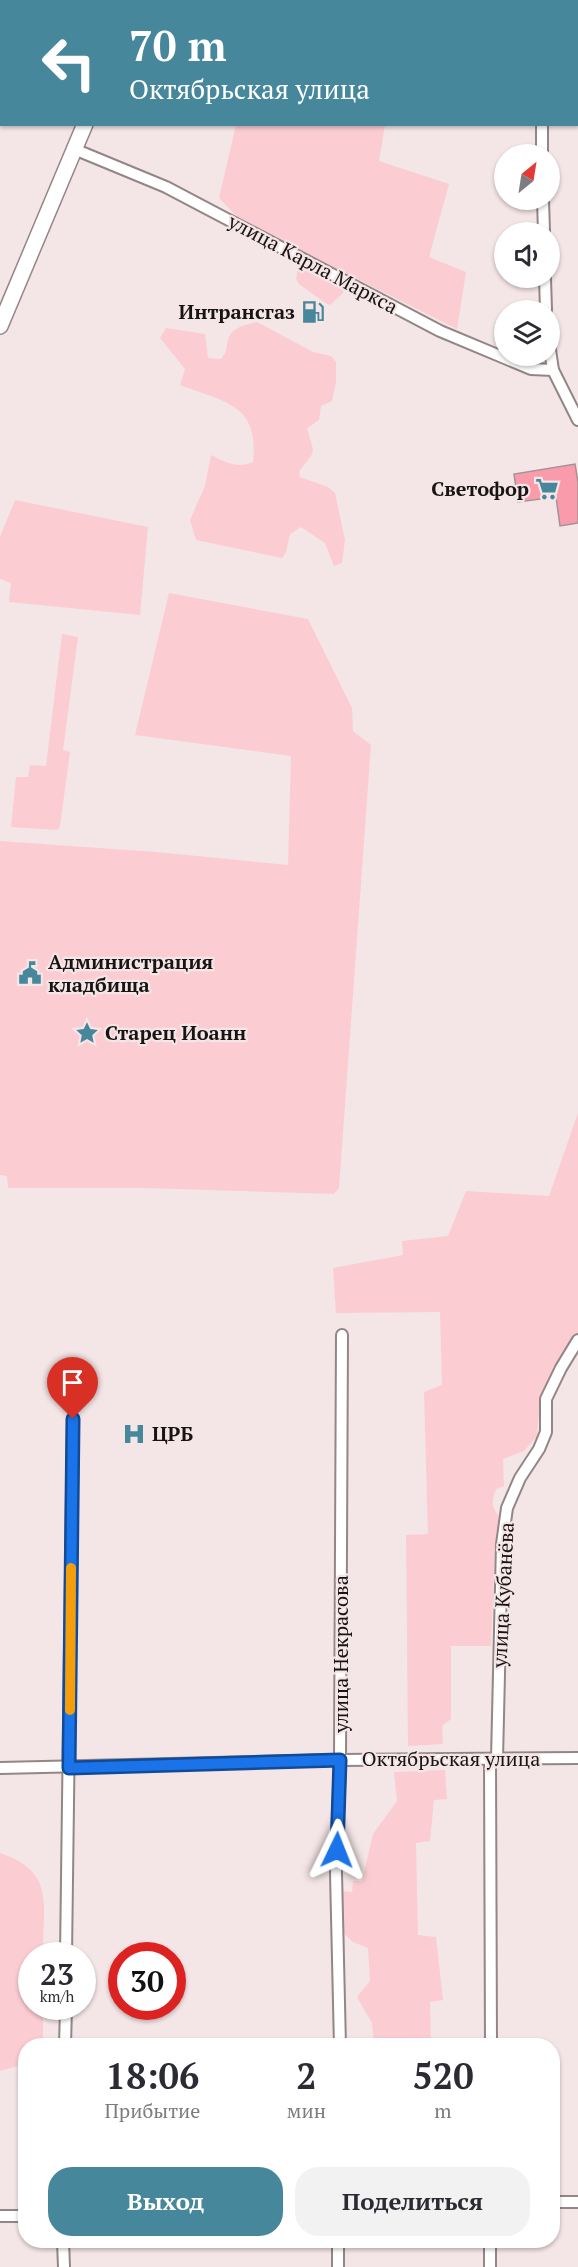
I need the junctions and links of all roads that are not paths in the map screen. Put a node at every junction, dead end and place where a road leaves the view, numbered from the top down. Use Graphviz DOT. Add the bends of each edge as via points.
graph roads {
  1 [pos="84,126"];
  2 [pos="542,126"];
  3 [pos="542,144"];
  4 [pos="74,149"];
  5 [pos="0,326"];
  6 [pos="552,366"];
  7 [pos="553,370"];
  8 [pos="578,420"];
  9 [pos="342,1335"];
  10 [pos="578,1340"];
  11 [pos="73,1419"];
  12 [pos="578,1758"];
  13 [pos="494,1759"];
  14 [pos="340,1760"];
  15 [pos="0,1768"];
  16 [pos="69,1768"];
  17 [pos="66,1942"];
  18 [pos="66,2020"];
  19 [pos="65,2038"];
  20 [pos="340,2038"];
  21 [pos="491,2038"];
  22 [pos="560,2202"];
  23 [pos="578,2202"];
  24 [pos="0,2216"];
  25 [pos="18,2216"];
  26 [pos="63,2248"];
  27 [pos="339,2248"];
  28 [pos="490,2248"];
  29 [pos="64,2267"];
  30 [pos="338,2267"];
  31 [pos="490,2267"];
  1 -- 4 [label="main road"];
  2 -- 3 [label="street"];
  4 -- 5 [label="main road"];
  4 -- 7 [label="street, улица Карла Маркса" via="166,187 440,331 531,369"];
  6 -- 7 [label="street"];
  7 -- 8 [label="street"];
  9 -- 14 [label="street, улица Некрасова"];
  10 -- 13 [label="street, улица Кубанёва" via="546,1399 546,1432 539,1449 507,1508 502,1544"];
  11 -- 16 [label="street"];
  12 -- 13 [label="street, Октябрьская улица"];
  13 -- 14 [label="street, Октябрьская улица"];
  13 -- 21 [label="street, улица Кубанёва"];
  14 -- 16 [label="street, Октябрьская улица"];
  14 -- 20 [label="street, улица Некрасова" via="336,1873"];
  15 -- 16 [label="street, Октябрьская улица"];
  16 -- 17 [label="street"];
  18 -- 19 [label="street"];
  22 -- 23 [label="street"];
  24 -- 25 [label="street"];
  26 -- 29 [label="street"];
  27 -- 30 [label="street"];
  28 -- 31 [label="street"];
}
